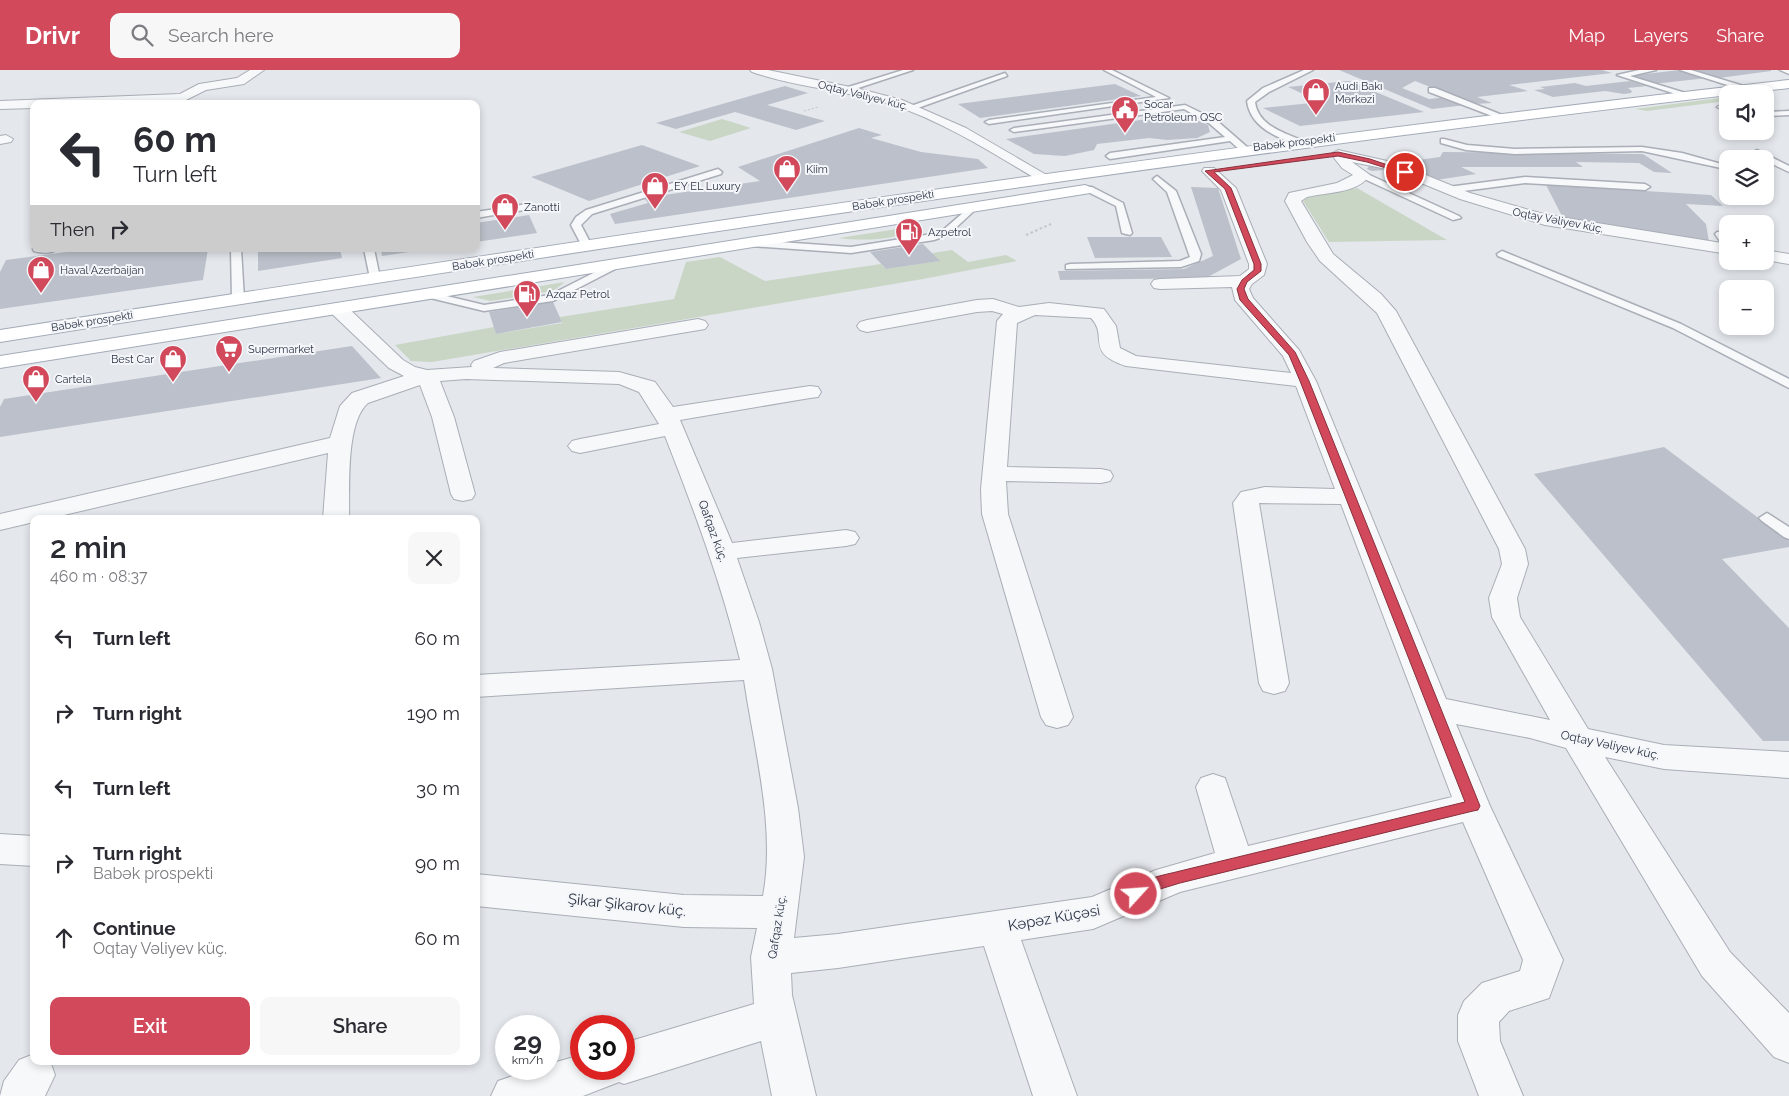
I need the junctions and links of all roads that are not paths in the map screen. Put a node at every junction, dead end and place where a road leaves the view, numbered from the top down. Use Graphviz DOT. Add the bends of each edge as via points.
graph roads {
  1 [pos="258,70"];
  2 [pos="756,70"];
  3 [pos="910,70"];
  4 [pos="1107,70"];
  5 [pos="1310,70"];
  6 [pos="1653,70"];
  7 [pos="1683,70"];
  8 [pos="1782,70"];
  9 [pos="1789,72"];
  10 [pos="1005,75"];
  11 [pos="1789,84"];
  12 [pos="1725,85"];
  13 [pos="1774,86"];
  14 [pos="846,88"];
  15 [pos="1789,88"];
  16 [pos="1774,89"];
  17 [pos="1432,90"];
  18 [pos="1719,93"];
  19 [pos="1688,95"];
  20 [pos="1165,98"];
  21 [pos="130,100"];
  22 [pos="30,104"];
  23 [pos="1726,104"];
  24 [pos="0,105"];
  25 [pos="1719,105"];
  26 [pos="912,106"];
  27 [pos="1184,108"];
  28 [pos="1789,113"];
  29 [pos="1774,114"];
  30 [pos="1774,116"];
  31 [pos="1503,117"];
  32 [pos="1469,121"];
  33 [pos="1789,121"];
  34 [pos="989,122"];
  35 [pos="1602,122"];
  36 [pos="1014,130"];
  37 [pos="1444,141"];
  38 [pos="1298,142"];
  39 [pos="1424,143"];
  40 [pos="1238,144"];
  41 [pos="1386,148"];
  42 [pos="1338,154"];
  43 [pos="1110,156"];
  44 [pos="1774,162"];
  45 [pos="1719,165"];
  46 [pos="1789,169"];
  47 [pos="718,172"];
  48 [pos="1200,172"];
  49 [pos="1363,175"];
  50 [pos="1174,176"];
  51 [pos="1043,177"];
  52 [pos="1157,179"];
  53 [pos="1138,182"];
  54 [pos="1118,185"];
  55 [pos="1646,187"];
  56 [pos="1089,190"];
  57 [pos="1448,190"];
  58 [pos="527,207"];
  59 [pos="972,208"];
  60 [pos="480,214"];
  61 [pos="1456,218"];
  62 [pos="1127,233"];
  63 [pos="751,243"];
  64 [pos="587,246"];
  65 [pos="1719,248"];
  66 [pos="236,252"];
  67 [pos="370,252"];
  68 [pos="1502,254"];
  69 [pos="1774,256"];
  70 [pos="1789,259"];
  71 [pos="617,264"];
  72 [pos="1070,267"];
  73 [pos="375,278"];
  74 [pos="1244,281"];
  75 [pos="1160,284"];
  76 [pos="426,294"];
  77 [pos="238,299"];
  78 [pos="337,308"];
  79 [pos="1016,312"];
  80 [pos="698,325"];
  81 [pos="867,326"];
  82 [pos="0,336"];
  83 [pos="0,362"];
  84 [pos="466,373"];
  85 [pos="428,376"];
  86 [pos="1305,381"];
  87 [pos="1789,384"];
  88 [pos="810,392"];
  89 [pos="670,421"];
  90 [pos="340,443"];
  91 [pos="580,446"];
  92 [pos="994,474"];
  93 [pos="1101,476"];
  94 [pos="463,494"];
  95 [pos="1350,497"];
  96 [pos="30,515"];
  97 [pos="30,515"];
  98 [pos="336,515"];
  99 [pos="1767,518"];
  100 [pos="0,522"];
  101 [pos="1789,534"];
  102 [pos="846,538"];
  103 [pos="721,552"];
  104 [pos="757,669"];
  105 [pos="1274,683"];
  106 [pos="480,686"];
  107 [pos="1434,708"];
  108 [pos="1057,717"];
  109 [pos="1577,739"];
  110 [pos="1789,765"];
  111 [pos="1213,787"];
  112 [pos="1473,806"];
  113 [pos="0,848"];
  114 [pos="30,851"];
  115 [pos="1236,865"];
  116 [pos="480,890"];
  117 [pos="778,912"];
  118 [pos="998,927"];
  119 [pos="771,957"];
  120 [pos="775,1017"];
  121 [pos="1789,1043"];
  122 [pos="635,1060"];
  123 [pos="570,1079"];
  124 [pos="513,1096"];
  125 [pos="794,1096"];
  126 [pos="1055,1096"];
  127 [pos="1501,1096"];
  1 -- 21 [label="street" via="240,81 203,86 182,98"];
  2 -- 14 [label="street, Oqtay Vəliyev küç."];
  3 -- 14 [label="lane"];
  4 -- 20 [label="lane"];
  5 -- 38 [label="lane" via="1266,90 1251,101 1256,119"];
  6 -- 19 [label="lane" via="1620,74"];
  7 -- 12 [label="lane"];
  8 -- 9 [label="lane"];
  10 -- 26 [label="lane"];
  11 -- 13 [label="main road, Babək prospekti"];
  14 -- 26 [label="street, Oqtay Vəliyev küç."];
  15 -- 16 [label="main road"];
  17 -- 31 [label="lane"];
  18 -- 19 [label="main road, Babək prospekti"];
  19 -- 31 [label="main road, Babək prospekti"];
  20 -- 27 [label="lane"];
  20 -- 34 [label="lane"];
  22 -- 24 [label="street"];
  23 -- 23 [label="main road" via="1622,109 1639,113"];
  25 -- 35 [label="main road"];
  26 -- 51 [label="street, Oqtay Vəliyev küç." via="951,123"];
  27 -- 36 [label="lane"];
  27 -- 40 [label="lane" via="1213,122"];
  28 -- 29 [label="lane"];
  30 -- 33 [label="lane"];
  31 -- 32 [label="main road, Babək prospekti"];
  32 -- 37 [label="main road" via="1564,114 1581,119"];
  32 -- 38 [label="main road, Babək prospekti"];
  37 -- 39 [label="main road"];
  37 -- 45 [label="lane" via="1462,147 1502,150 1642,149"];
  38 -- 40 [label="main road, Babək prospekti"];
  40 -- 43 [label="lane"];
  40 -- 51 [label="main road, Babək prospekti"];
  41 -- 42 [label="main road, Babək prospekti"];
  42 -- 48 [label="main road, Babək prospekti"];
  42 -- 49 [label="street"];
  42 -- 57 [label="street, Oqtay Vəliyev küç." via="1390,166"];
  44 -- 46 [label="lane"];
  47 -- 64 [label="lane" via="589,212 576,225"];
  48 -- 74 [label="street" via="1228,188 1258,264 1258,271"];
  49 -- 61 [label="lane"];
  49 -- 109 [label="street" via="1341,187 1303,192 1294,196 1293,201 1321,251 1376,297 1386,311 1512,549 1516,564 1503,598 1506,618"];
  50 -- 52 [label="main road"];
  51 -- 64 [label="main road, Babək prospekti"];
  52 -- 53 [label="main road"];
  52 -- 72 [label="lane" via="1171,191 1196,254 1195,259 1182,264"];
  54 -- 56 [label="main road, Babək prospekti"];
  55 -- 57 [label="lane" via="1525,180"];
  56 -- 59 [label="main road, Babək prospekti"];
  56 -- 62 [label="lane" via="1120,205"];
  57 -- 65 [label="street, Oqtay Vəliyev küç." via="1545,220"];
  58 -- 60 [label="lane"];
  59 -- 63 [label="main road, Babək prospekti"];
  59 -- 63 [label="lane" via="945,233 934,237 851,250"];
  63 -- 71 [label="main road, Babək prospekti"];
  64 -- 73 [label="main road, Babək prospekti"];
  66 -- 77 [label="lane"];
  67 -- 73 [label="lane"];
  68 -- 87 [label="lane" via="1677,326"];
  69 -- 70 [label="street"];
  71 -- 76 [label="main road, Babək prospekti"];
  71 -- 76 [label="lane" via="553,298 484,308"];
  73 -- 77 [label="main road, Babək prospekti"];
  74 -- 75 [label="street"];
  74 -- 86 [label="street" via="1240,289 1244,300 1292,354"];
  76 -- 78 [label="main road, Babək prospekti"];
  77 -- 82 [label="main road, Babək prospekti"];
  78 -- 83 [label="main road, Babək prospekti"];
  78 -- 85 [label="street, Qafqaz küç." via="396,364"];
  79 -- 81 [label="street" via="1004,307 977,306"];
  79 -- 86 [label="street" via="1097,313 1104,318 1112,353 1118,359"];
  79 -- 92 [label="street" via="1007,321"];
  80 -- 84 [label="street" via="500,358"];
  84 -- 85 [label="street, Qafqaz küç."];
  84 -- 89 [label="street, Qafqaz küç." via="567,375 635,382 647,387"];
  85 -- 90 [label="street" via="360,398 351,406"];
  85 -- 94 [label="street"];
  86 -- 95 [label="street"];
  88 -- 89 [label="street"];
  89 -- 91 [label="street"];
  89 -- 103 [label="street, Qafqaz küç."];
  90 -- 96 [label="street"];
  90 -- 98 [label="street"];
  92 -- 93 [label="street"];
  92 -- 108 [label="street" via="995,514"];
  95 -- 105 [label="street" via="1265,494 1250,497 1246,503"];
  95 -- 107 [label="street"];
  97 -- 100 [label="street"];
  99 -- 101 [label="lane"];
  102 -- 103 [label="street"];
  103 -- 104 [label="street, Qafqaz küç."];
  104 -- 106 [label="street"];
  104 -- 117 [label="street, Qafqaz küç." via="781,808 786,858"];
  107 -- 109 [label="street, Oqtay Vəliyev küç." via="1530,726"];
  107 -- 112 [label="street"];
  109 -- 110 [label="street, Oqtay Vəliyev küç." via="1664,757"];
  109 -- 121 [label="street" via="1716,964 1737,991"];
  111 -- 115 [label="street"];
  112 -- 115 [label="street, Kəpəz Küçəsi"];
  112 -- 127 [label="street" via="1543,960 1535,985 1496,996 1478,1016 1479,1041"];
  113 -- 114 [label="street"];
  115 -- 118 [label="street, Kəpəz Küçəsi" via="1152,886 1120,904 1093,913"];
  116 -- 117 [label="street, Şikar Şikarov küç." via="684,911"];
  117 -- 119 [label="street, Qafqaz küç."];
  118 -- 119 [label="street, Kəpəz Küçəsi" via="838,951"];
  118 -- 126 [label="street"];
  119 -- 120 [label="street, Qafqaz küç."];
  120 -- 122 [label="street"];
  120 -- 125 [label="street, Qafqaz küç."];
  123 -- 124 [label="street"];
}
